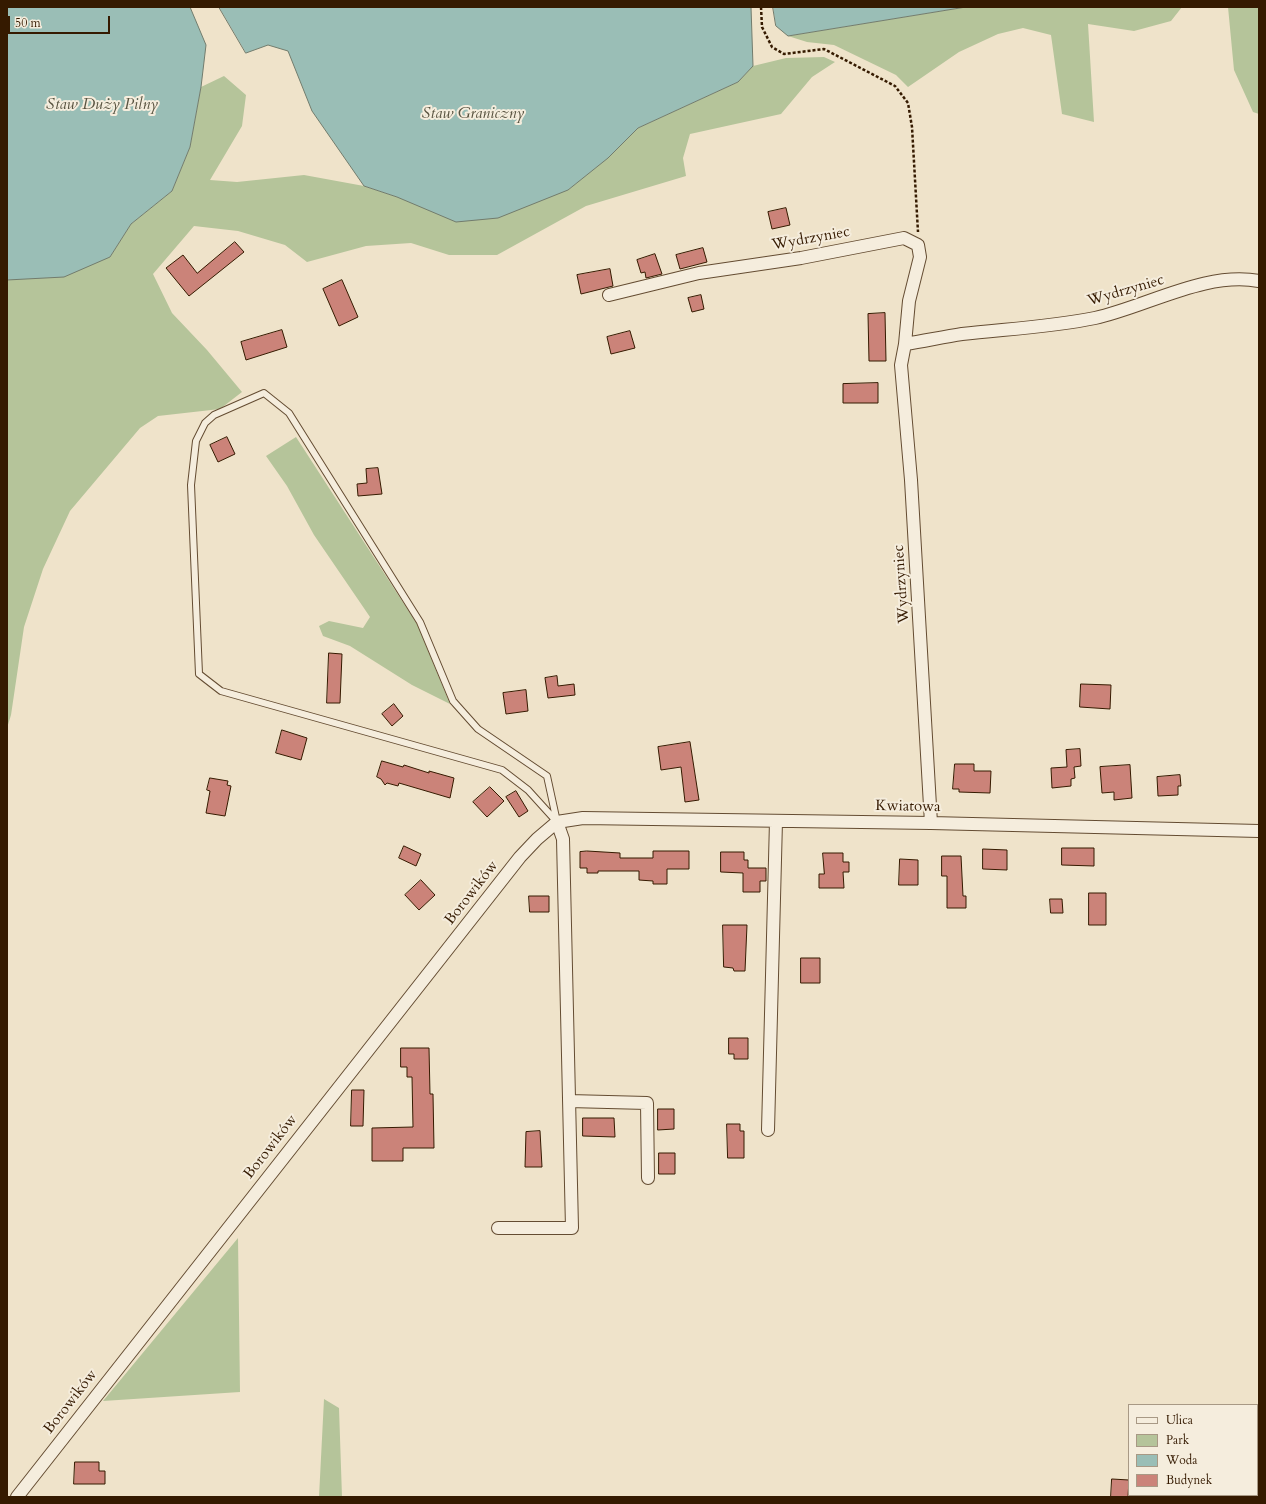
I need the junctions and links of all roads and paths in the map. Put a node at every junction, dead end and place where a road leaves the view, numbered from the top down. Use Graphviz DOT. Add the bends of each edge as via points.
graph roads {
  1 [pos="761,7"];
  2 [pos="918,245"];
  3 [pos="1259,281"];
  4 [pos="609,295"];
  5 [pos="905,344"];
  6 [pos="776,821"];
  7 [pos="556,822"];
  8 [pos="931,823"];
  9 [pos="1259,831"];
  10 [pos="569,1101"];
  11 [pos="768,1130"];
  12 [pos="648,1178"];
  13 [pos="498,1228"];
  14 [pos="17,1497"];
  1 -- 2 [label="path" via="762,27 772,47 784,54 824,49 895,86 908,103 912,127"];
  2 -- 4 [label="street, Wydrzyniec" via="904,238 801,258 699,273"];
  2 -- 5 [label="street, Wydrzyniec" via="920,257 909,301"];
  3 -- 5 [label="street, Wydrzyniec" via="1244,278 1222,279 1095,318 960,334"];
  5 -- 8 [label="street, Wydrzyniec" via="901,365 911,480"];
  6 -- 7 [label="street, Kwiatowa" via="583,818"];
  6 -- 8 [label="street, Kwiatowa"];
  6 -- 11 [label="street"];
  7 -- 7 [label="lane" via="528,790 502,770 221,691 199,674 191,485 196,441 205,423 214,415 264,393 288,413 420,622 453,701 478,729 547,776"];
  7 -- 10 [label="street" via="563,839"];
  7 -- 14 [label="street, Borowików" via="520,857"];
  8 -- 9 [label="street, Kwiatowa"];
  10 -- 12 [label="street" via="647,1102"];
  10 -- 13 [label="street" via="572,1228"];
}
